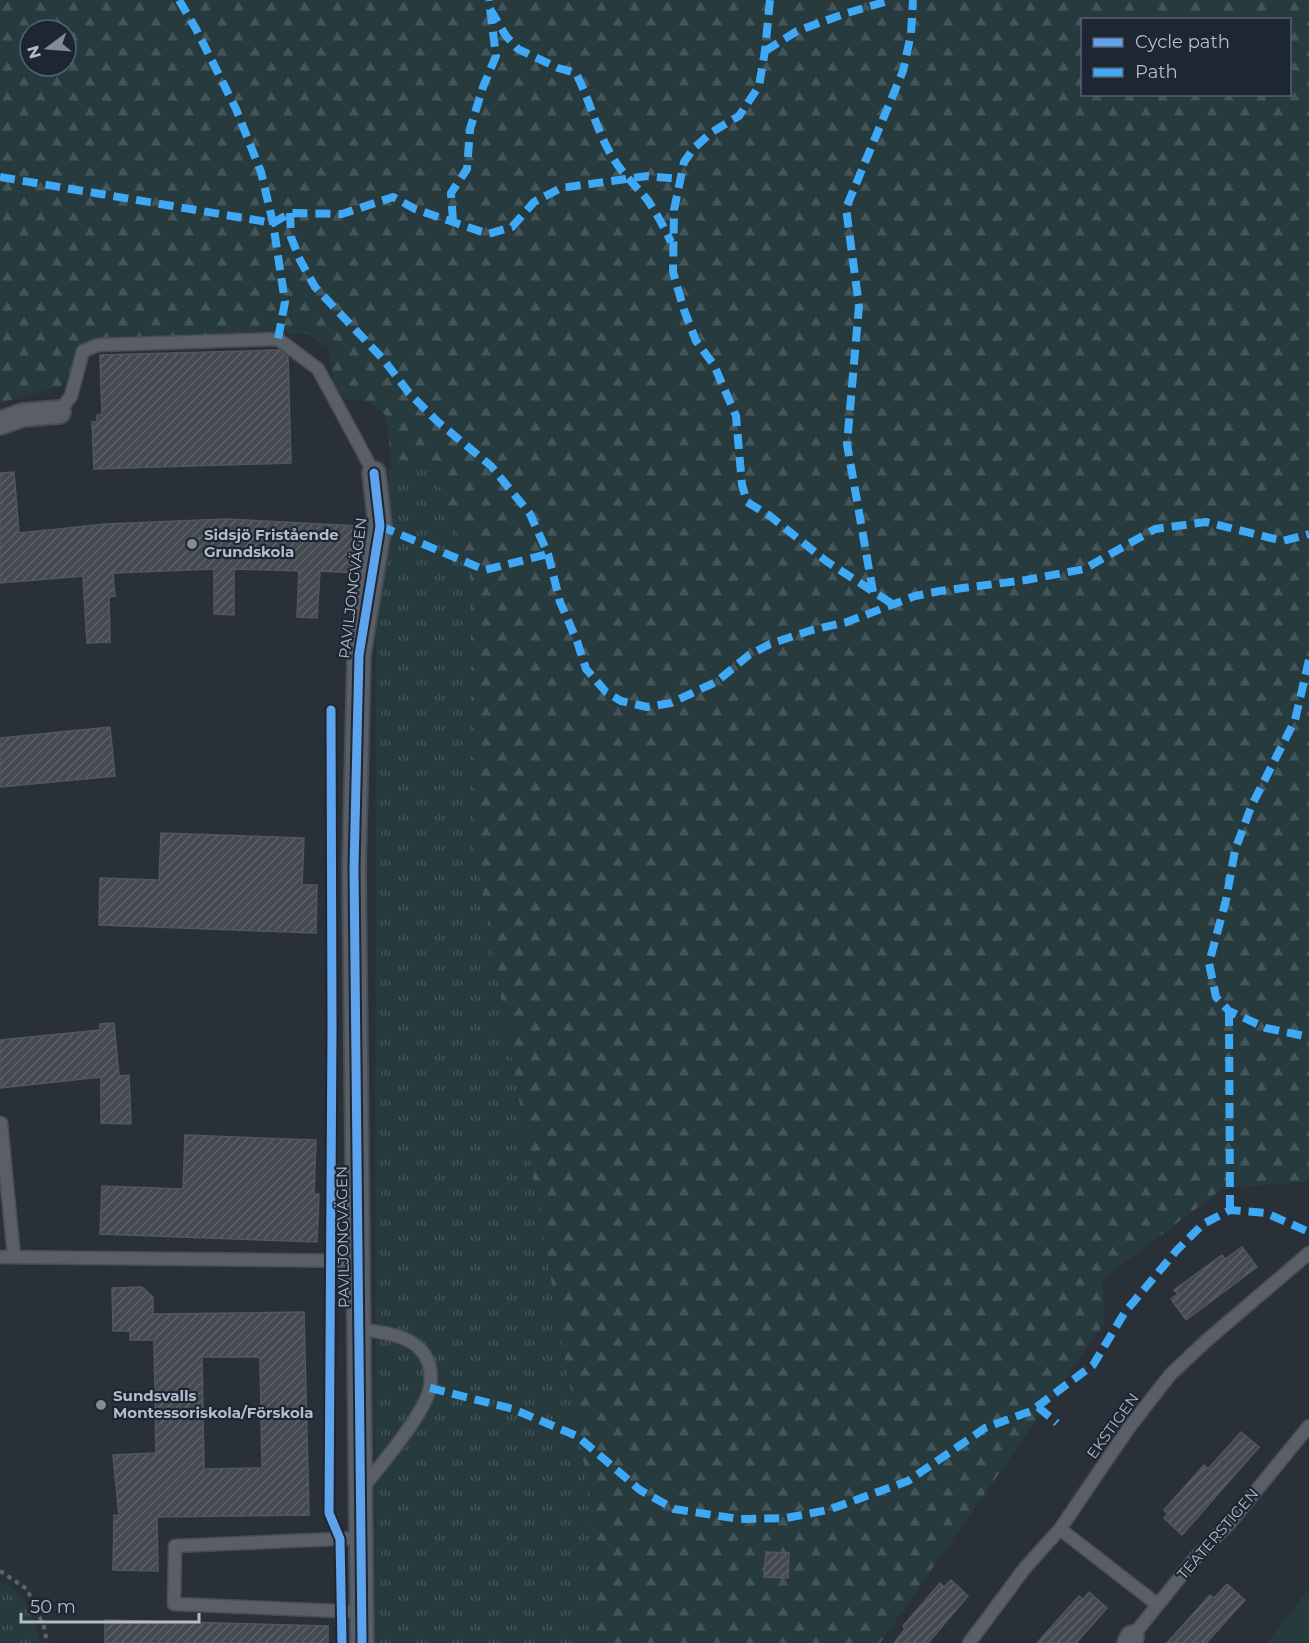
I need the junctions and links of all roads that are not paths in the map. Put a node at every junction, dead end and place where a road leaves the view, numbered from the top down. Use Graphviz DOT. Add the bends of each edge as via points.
graph roads {
  1 [pos="58,412"];
  2 [pos="0,423"];
  3 [pos="374,473"];
  4 [pos="1,1123"];
  5 [pos="1309,1253"];
  6 [pos="0,1257"];
  7 [pos="14,1257"];
  8 [pos="358,1261"];
  9 [pos="359,1329"];
  10 [pos="1309,1426"];
  11 [pos="361,1491"];
  12 [pos="1060,1529"];
  13 [pos="361,1538"];
  14 [pos="1158,1605"];
  15 [pos="362,1612"];
  16 [pos="1130,1640"];
  17 [pos="362,1643"];
  18 [pos="969,1643"];
  1 -- 2 [label="street" via="22,415"];
  1 -- 3 [label="lane" via="71,396 83,351 98,345 278,339 318,369"];
  3 -- 8 [label="street, PAVILJONGVÄGEN" via="380,526 359,655 354,868"];
  4 -- 7 [label="lane"];
  5 -- 12 [label="lane, EKSTIGEN" via="1170,1375"];
  6 -- 7 [label="lane, PAVILJONGVÄGEN"];
  7 -- 8 [label="lane, PAVILJONGVÄGEN"];
  8 -- 9 [label="street, PAVILJONGVÄGEN"];
  9 -- 11 [label="street, PAVILJONGVÄGEN"];
  9 -- 11 [label="lane" via="400,1337 419,1348 430,1364 430,1388 418,1414"];
  10 -- 14 [label="lane, TEATERSTIGEN"];
  11 -- 13 [label="street, PAVILJONGVÄGEN"];
  12 -- 14 [label="lane"];
  12 -- 18 [label="lane, EKSTIGEN"];
  13 -- 15 [label="street, PAVILJONGVÄGEN"];
  13 -- 15 [label="lane" via="175,1546 174,1604"];
  14 -- 16 [label="lane, TEATERSTIGEN"];
  15 -- 17 [label="street, PAVILJONGVÄGEN"];
}
